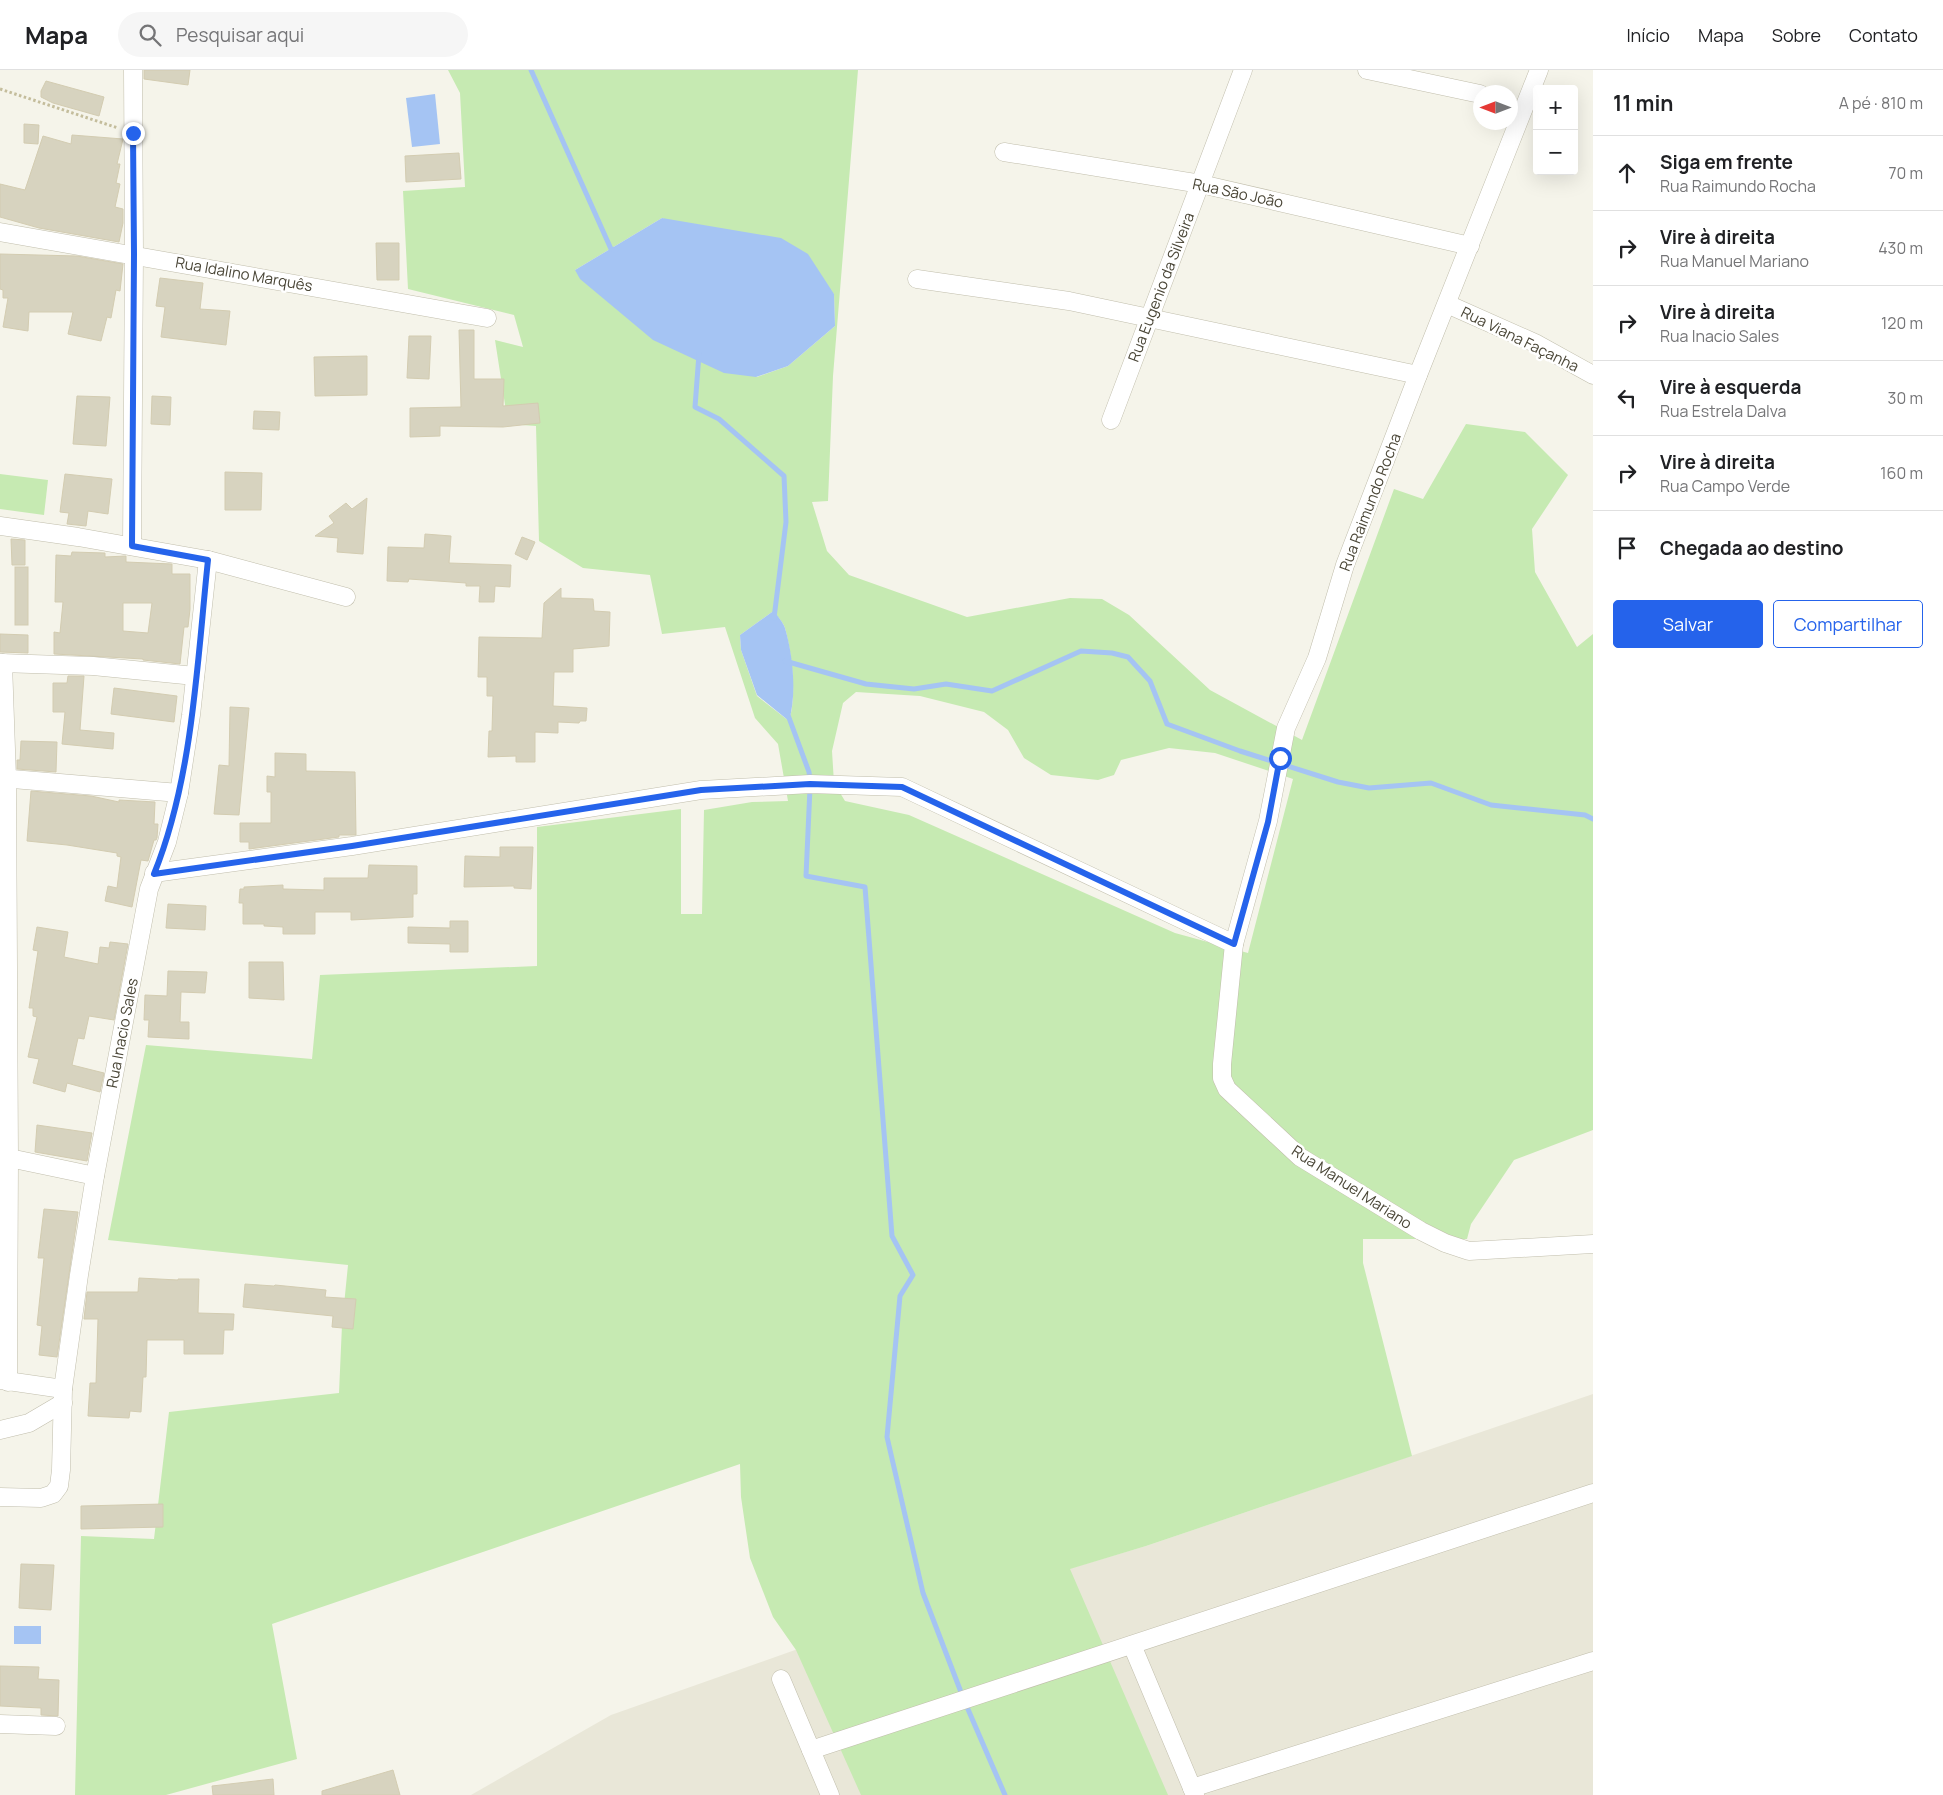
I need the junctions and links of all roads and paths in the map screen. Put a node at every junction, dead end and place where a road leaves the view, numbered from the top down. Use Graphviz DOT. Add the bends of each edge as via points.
graph roads {
  1 [pos="133,70"];
  2 [pos="1243,70"];
  3 [pos="1367,70"];
  4 [pos="1539,70"];
  5 [pos="0,89"];
  6 [pos="1473,93"];
  7 [pos="1518,101"];
  8 [pos="1508,130"];
  9 [pos="133,133"];
  10 [pos="1004,152"];
  11 [pos="1200,184"];
  12 [pos="0,232"];
  13 [pos="1470,246"];
  14 [pos="134,254"];
  15 [pos="917,280"];
  16 [pos="1447,304"];
  17 [pos="1149,317"];
  18 [pos="487,318"];
  19 [pos="1418,375"];
  20 [pos="1593,375"];
  21 [pos="1111,420"];
  22 [pos="0,526"];
  23 [pos="132,546"];
  24 [pos="208,560"];
  25 [pos="346,597"];
  26 [pos="2,663"];
  27 [pos="196,676"];
  28 [pos="3,778"];
  29 [pos="180,792"];
  30 [pos="154,874"];
  31 [pos="1234,944"];
  32 [pos="4,1157"];
  33 [pos="95,1176"];
  34 [pos="1593,1244"];
  35 [pos="4,1381"];
  36 [pos="63,1396"];
  37 [pos="0,1430"];
  38 [pos="1593,1493"];
  39 [pos="0,1496"];
  40 [pos="1132,1645"];
  41 [pos="1593,1661"];
  42 [pos="781,1679"];
  43 [pos="0,1724"];
  44 [pos="56,1726"];
  45 [pos="811,1750"];
  46 [pos="1194,1791"];
  47 [pos="830,1795"];
  1 -- 9 [label="street"];
  2 -- 11 [label="street, Rua Eugenio da Silveira"];
  3 -- 6 [label="street"];
  4 -- 7 [label="street, Rua Raimundo Rocha"];
  5 -- 9 [label="path"];
  8 -- 13 [label="street, Rua Raimundo Rocha"];
  9 -- 14 [label="street"];
  10 -- 11 [label="street, Rua São João"];
  11 -- 13 [label="street, Rua São João"];
  11 -- 17 [label="street, Rua Eugenio da Silveira"];
  12 -- 14 [label="street, Rua Idalino Marquês"];
  13 -- 16 [label="street, Rua Raimundo Rocha"];
  14 -- 18 [label="street, Rua Idalino Marquês"];
  14 -- 23 [label="street"];
  15 -- 17 [label="street" via="1069,300"];
  16 -- 19 [label="street, Rua Raimundo Rocha"];
  16 -- 20 [label="street, Rua Viana Façanha" via="1537,344"];
  17 -- 19 [label="street"];
  17 -- 21 [label="street, Rua Eugenio da Silveira"];
  19 -- 31 [label="street, Rua Raimundo Rocha" via="1346,565 1317,658 1286,728 1268,822"];
  22 -- 23 [label="street"];
  23 -- 24 [label="street"];
  24 -- 25 [label="street"];
  24 -- 27 [label="street, Rua Inacio Sales"];
  26 -- 27 [label="street" via="93,666"];
  26 -- 28 [label="street"];
  27 -- 29 [label="street, Rua Inacio Sales"];
  28 -- 29 [label="street"];
  28 -- 32 [label="street"];
  29 -- 30 [label="street, Rua Inacio Sales" via="167,842"];
  30 -- 31 [label="street" via="701,790 810,784 902,787"];
  30 -- 33 [label="street, Rua Inacio Sales" via="145,907"];
  31 -- 34 [label="street, Rua Manuel Mariano" via="1222,1078 1227,1089 1300,1157 1420,1231 1469,1251"];
  32 -- 33 [label="street"];
  32 -- 35 [label="street"];
  33 -- 36 [label="street, Rua Inacio Sales"];
  35 -- 36 [label="street"];
  36 -- 37 [label="street" via="29,1423"];
  36 -- 39 [label="street, Rua Inacio Sales" via="59,1486 53,1494 41,1498"];
  38 -- 40 [label="street"];
  40 -- 45 [label="street"];
  40 -- 46 [label="street"];
  41 -- 46 [label="street"];
  42 -- 45 [label="street"];
  43 -- 44 [label="street"];
  45 -- 47 [label="street"];
}
